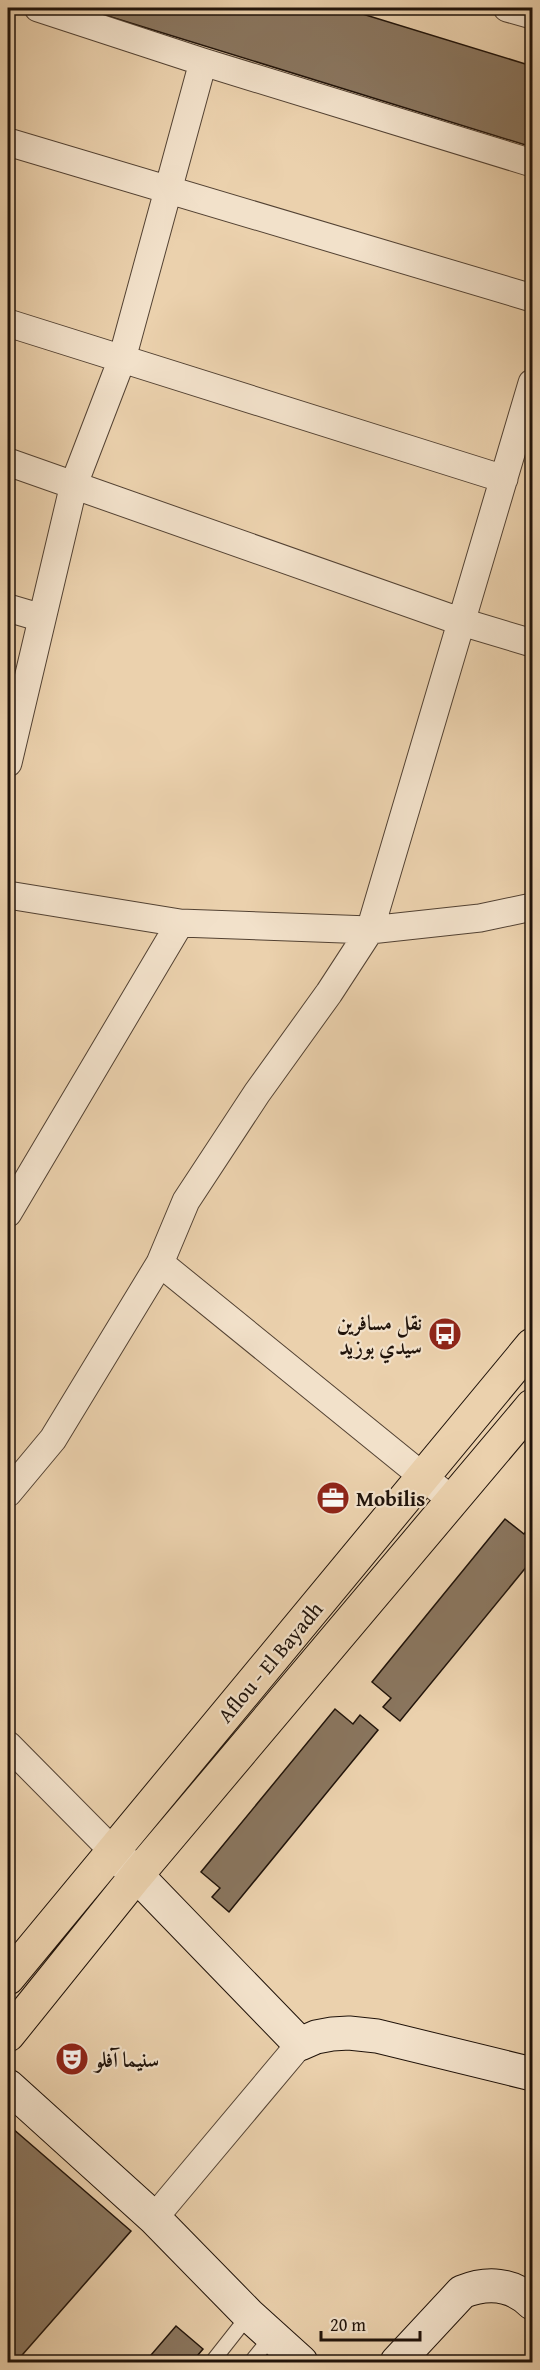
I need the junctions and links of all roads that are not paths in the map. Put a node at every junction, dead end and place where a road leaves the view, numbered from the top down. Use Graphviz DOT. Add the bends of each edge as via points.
graph roads {
  1 [pos="38,8"];
  2 [pos="507,8"];
  3 [pos="532,15"];
  4 [pos="203,62"];
  5 [pos="8,142"];
  6 [pos="532,163"];
  7 [pos="168,190"];
  8 [pos="532,298"];
  9 [pos="8,323"];
  10 [pos="122,359"];
  11 [pos="532,383"];
  12 [pos="8,462"];
  13 [pos="504,479"];
  14 [pos="74,484"];
  15 [pos="8,608"];
  16 [pos="42,618"];
  17 [pos="462,622"];
  18 [pos="532,643"];
  19 [pos="8,763"];
  20 [pos="8,896"];
  21 [pos="532,907"];
  22 [pos="180,923"];
  23 [pos="370,930"];
  24 [pos="8,1213"];
  25 [pos="160,1263"];
  26 [pos="532,1346"];
  27 [pos="532,1406"];
  28 [pos="423,1477"];
  29 [pos="8,1493"];
  30 [pos="453,1501"];
  31 [pos="8,1745"];
  32 [pos="113,1851"];
  33 [pos="136,1876"];
  34 [pos="8,1978"];
  35 [pos="8,2035"];
  36 [pos="300,2044"];
  37 [pos="532,2074"];
  38 [pos="8,2086"];
  39 [pos="154,2218"];
  40 [pos="532,2303"];
  41 [pos="261,2326"];
  42 [pos="212,2362"];
  43 [pos="251,2362"];
  44 [pos="301,2362"];
  45 [pos="397,2362"];
  1 -- 4 [label="street"];
  2 -- 3 [label="street"];
  4 -- 6 [label="street"];
  4 -- 7 [label="street"];
  5 -- 7 [label="street"];
  7 -- 8 [label="street"];
  7 -- 10 [label="street"];
  9 -- 10 [label="street"];
  10 -- 13 [label="street"];
  10 -- 14 [label="street"];
  11 -- 13 [label="street"];
  12 -- 14 [label="street"];
  13 -- 17 [label="street"];
  14 -- 16 [label="street"];
  14 -- 17 [label="street"];
  15 -- 16 [label="street"];
  16 -- 19 [label="street"];
  17 -- 18 [label="street"];
  17 -- 23 [label="street"];
  20 -- 22 [label="street"];
  21 -- 23 [label="street" via="480,918"];
  22 -- 23 [label="street"];
  22 -- 24 [label="street"];
  23 -- 25 [label="street" via="186,1201"];
  25 -- 28 [label="street"];
  25 -- 29 [label="street" via="53,1439"];
  26 -- 28 [label="main road, Aflou - El Bayadh"];
  27 -- 30 [label="main road, Aflou - El Bayadh"];
  28 -- 30 [label="street"];
  28 -- 32 [label="main road, Aflou - El Bayadh"];
  30 -- 33 [label="main road, Aflou - El Bayadh"];
  31 -- 32 [label="street"];
  32 -- 33 [label="street"];
  32 -- 34 [label="main road, Aflou - El Bayadh"];
  33 -- 35 [label="main road, Aflou - El Bayadh"];
  33 -- 36 [label="street"];
  36 -- 37 [label="street" via="332,2034 377,2036"];
  36 -- 39 [label="street"];
  38 -- 39 [label="street"];
  39 -- 41 [label="street"];
  40 -- 45 [label="street" via="522,2293 507,2287 491,2285 462,2292"];
  41 -- 42 [label="lane"];
  41 -- 43 [label="lane"];
  41 -- 44 [label="street"];
}
